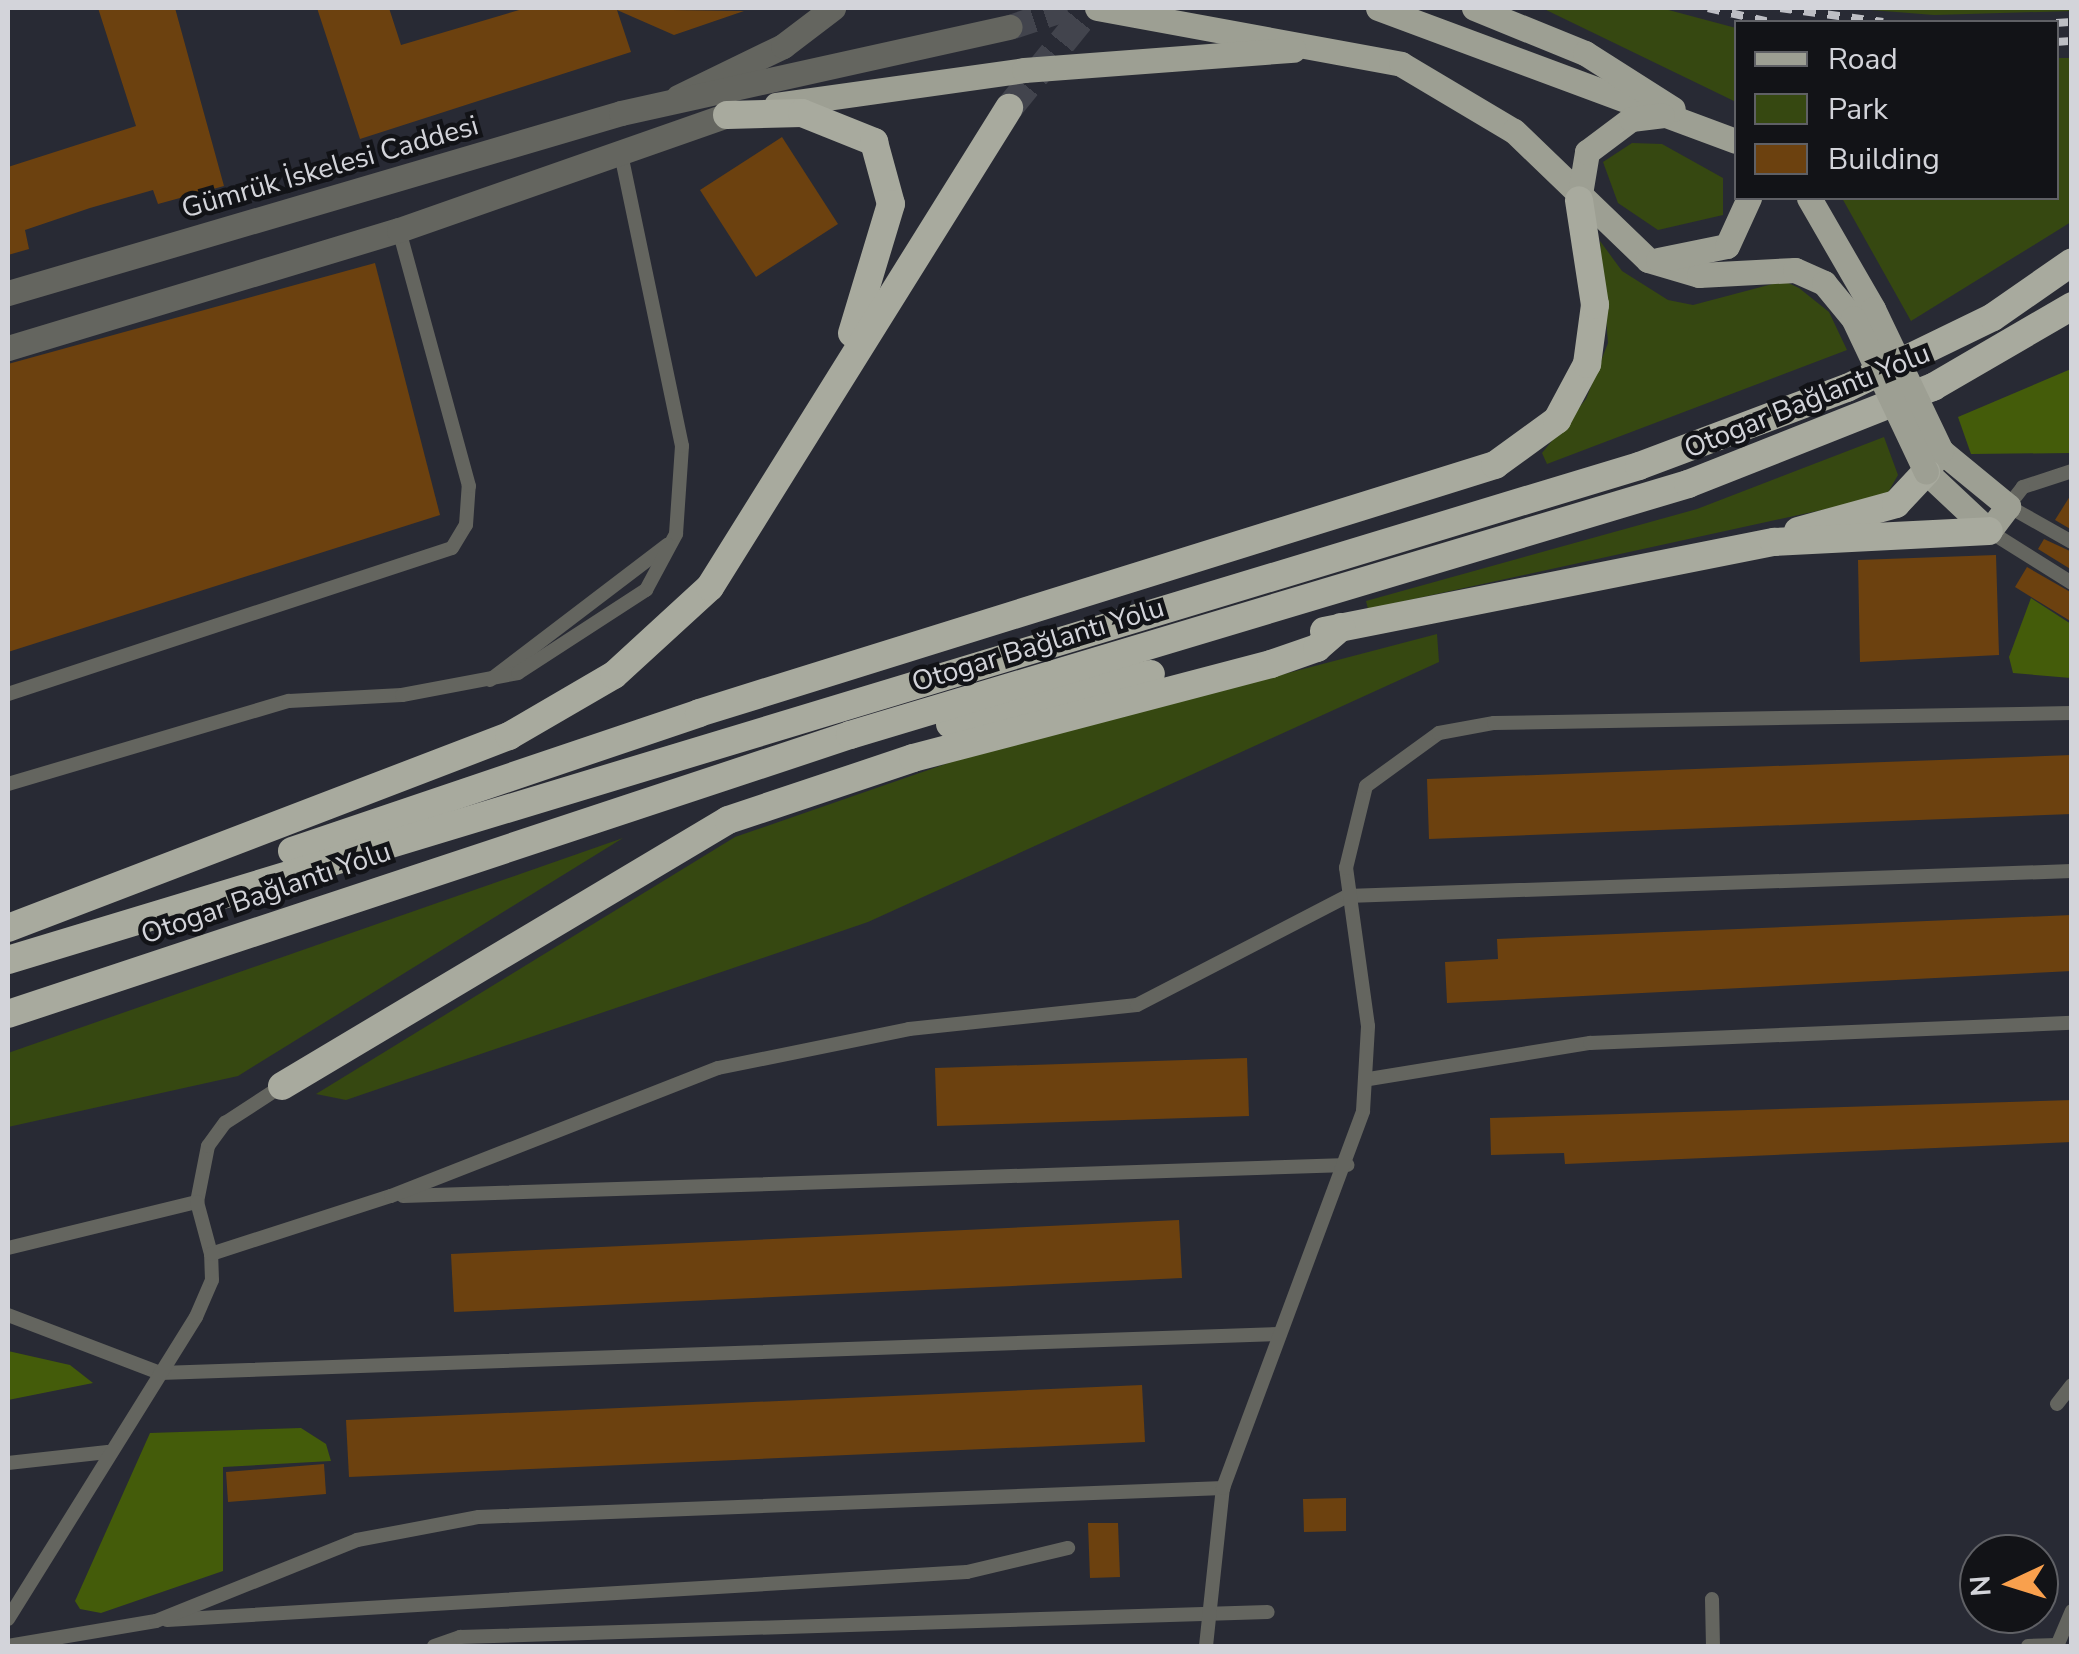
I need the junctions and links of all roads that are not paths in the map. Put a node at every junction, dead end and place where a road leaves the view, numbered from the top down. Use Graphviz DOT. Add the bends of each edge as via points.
graph roads {
  1 [pos="832,8"];
  2 [pos="1097,8"];
  3 [pos="1378,8"];
  4 [pos="1474,8"];
  5 [pos="1010,27"];
  6 [pos="1342,50"];
  7 [pos="670,102"];
  8 [pos="1009,108"];
  9 [pos="1677,113"];
  10 [pos="727,115"];
  11 [pos="1708,126"];
  12 [pos="1734,140"];
  13 [pos="621,153"];
  14 [pos="1734,158"];
  15 [pos="1579,200"];
  16 [pos="1748,200"];
  17 [pos="1810,200"];
  18 [pos="399,230"];
  19 [pos="1648,260"];
  20 [pos="2072,262"];
  21 [pos="8,293"];
  22 [pos="2072,306"];
  23 [pos="1863,314"];
  24 [pos="8,348"];
  25 [pos="824,398"];
  26 [pos="1934,462"];
  27 [pos="2072,471"];
  28 [pos="2008,506"];
  29 [pos="1989,530"];
  30 [pos="672,542"];
  31 [pos="1774,542"];
  32 [pos="2072,542"];
  33 [pos="2072,583"];
  34 [pos="1341,627"];
  35 [pos="490,680"];
  36 [pos="8,694"];
  37 [pos="2072,713"];
  38 [pos="850,735"];
  39 [pos="8,784"];
  40 [pos="2072,870"];
  41 [pos="1347,896"];
  42 [pos="155,914"];
  43 [pos="8,928"];
  44 [pos="8,960"];
  45 [pos="8,1014"];
  46 [pos="2072,1023"];
  47 [pos="1368,1080"];
  48 [pos="282,1086"];
  49 [pos="1346,1165"];
  50 [pos="391,1196"];
  51 [pos="198,1202"];
  52 [pos="8,1248"];
  53 [pos="211,1254"];
  54 [pos="8,1315"];
  55 [pos="1279,1334"];
  56 [pos="160,1373"];
  57 [pos="2072,1385"];
  58 [pos="2057,1404"];
  59 [pos="107,1452"];
  60 [pos="8,1462"];
  61 [pos="1224,1488"];
  62 [pos="1068,1548"];
  63 [pos="1712,1600"];
  64 [pos="2072,1611"];
  65 [pos="1268,1612"];
  66 [pos="1205,1614"];
  67 [pos="8,1619"];
  68 [pos="156,1621"];
  69 [pos="8,1646"];
  70 [pos="434,1646"];
  71 [pos="1206,1646"];
  72 [pos="1714,1646"];
  73 [pos="2028,1646"];
  74 [pos="2057,1646"];
  1 -- 7 [label="street" via="783,46 708,76"];
  2 -- 6 [label="main road"];
  3 -- 9 [label="main road"];
  4 -- 9 [label="main road" via="1585,52"];
  5 -- 7 [label="street"];
  6 -- 10 [label="main road" via="1024,70"];
  6 -- 15 [label="main road" via="1401,64 1472,99"];
  7 -- 21 [label="street, Gümrük İskelesi Caddesi"];
  8 -- 25 [label="highway"];
  9 -- 11 [label="main road"];
  9 -- 15 [label="main road" via="1605,134 1587,152"];
  10 -- 13 [label="street"];
  10 -- 25 [label="highway" via="840,122 874,142 884,162 884,239"];
  11 -- 12 [label="main road"];
  11 -- 14 [label="main road"];
  13 -- 18 [label="street"];
  13 -- 30 [label="lane" via="682,446"];
  15 -- 19 [label="main road"];
  15 -- 42 [label="highway" via="1595,304 1588,364 1556,420 1495,465 520,771 229,873"];
  16 -- 19 [label="main road" via="1727,246"];
  17 -- 23 [label="main road"];
  18 -- 24 [label="street"];
  18 -- 36 [label="lane" via="469,486 466,525 452,548"];
  19 -- 23 [label="main road" via="1699,276 1796,270"];
  20 -- 42 [label="highway, Otogar Bağlantı Yolu" via="1993,318 1847,388 1638,466"];
  22 -- 38 [label="highway, Otogar Bağlantı Yolu" via="1933,387 1706,478"];
  23 -- 26 [label="main road, bridge"];
  25 -- 43 [label="highway" via="710,586 614,676 508,736"];
  26 -- 28 [label="main road"];
  26 -- 29 [label="main road"];
  26 -- 31 [label="highway" via="1896,504"];
  27 -- 28 [label="lane" via="2023,488"];
  28 -- 29 [label="main road"];
  28 -- 32 [label="lane"];
  29 -- 31 [label="highway"];
  29 -- 33 [label="lane"];
  30 -- 35 [label="lane" via="505,660"];
  30 -- 35 [label="lane" via="646,590 604,626"];
  31 -- 34 [label="highway"];
  34 -- 38 [label="highway" via="922,731"];
  34 -- 48 [label="highway" via="1317,648 1271,664 913,758 728,820"];
  35 -- 39 [label="lane" via="289,701"];
  37 -- 41 [label="lane" via="1494,722 1439,733 1366,786 1347,842"];
  38 -- 45 [label="highway, Otogar Bağlantı Yolu"];
  40 -- 41 [label="lane"];
  41 -- 47 [label="lane"];
  41 -- 50 [label="lane" via="1137,1005 909,1028 718,1068"];
  42 -- 44 [label="highway, Otogar Bağlantı Yolu"];
  46 -- 47 [label="lane" via="1590,1043"];
  47 -- 49 [label="lane"];
  48 -- 51 [label="lane" via="225,1123 208,1146"];
  49 -- 50 [label="lane"];
  49 -- 55 [label="lane"];
  50 -- 53 [label="lane"];
  51 -- 52 [label="lane"];
  51 -- 53 [label="lane"];
  53 -- 56 [label="lane" via="212,1280"];
  54 -- 56 [label="lane"];
  55 -- 56 [label="lane"];
  55 -- 61 [label="lane"];
  56 -- 59 [label="lane"];
  57 -- 58 [label="lane"];
  59 -- 60 [label="lane"];
  59 -- 67 [label="lane"];
  61 -- 66 [label="lane"];
  61 -- 68 [label="lane" via="478,1518 357,1540"];
  62 -- 68 [label="lane" via="967,1572"];
  63 -- 72 [label="lane"];
  64 -- 74 [label="lane"];
  65 -- 66 [label="lane"];
  66 -- 70 [label="lane" via="480,1636"];
  66 -- 71 [label="lane"];
  68 -- 69 [label="lane"];
  73 -- 74 [label="lane"];
}
